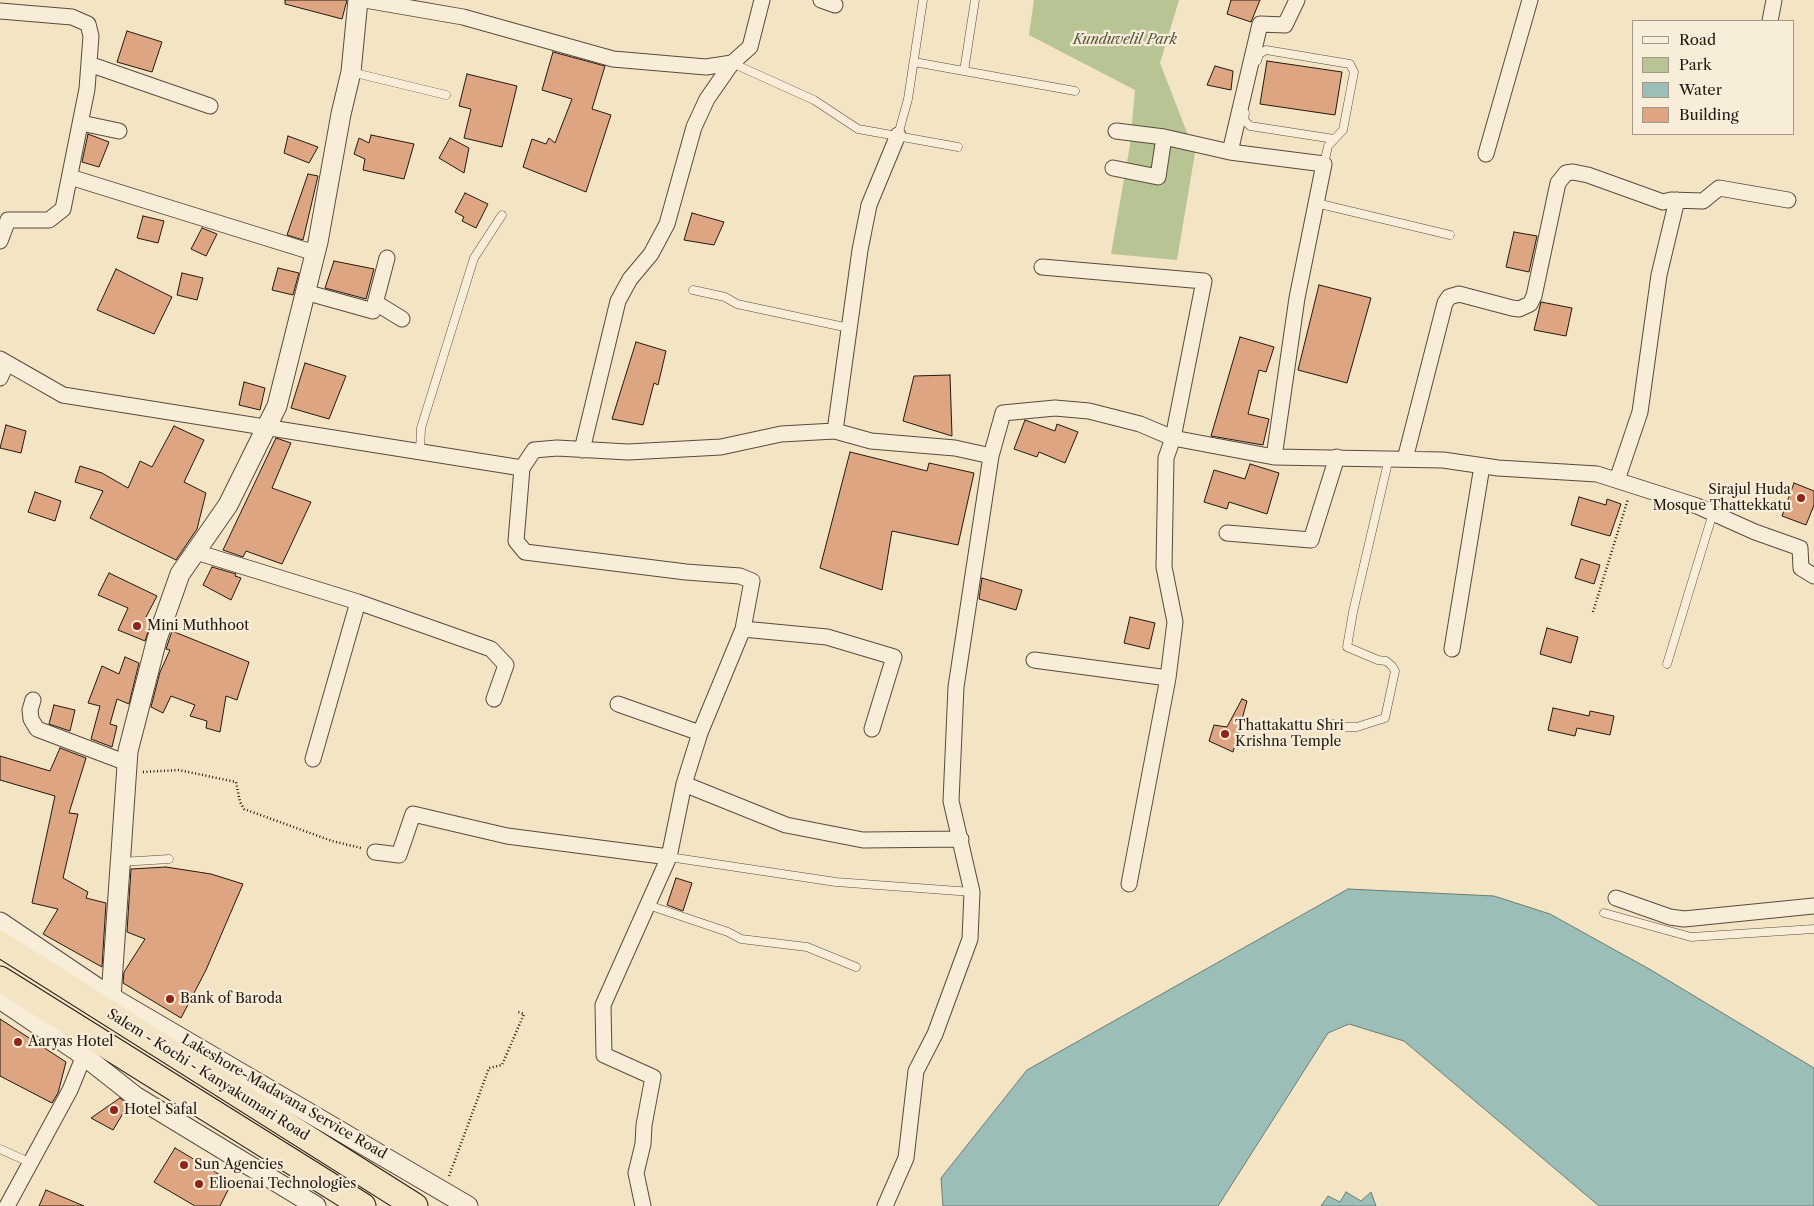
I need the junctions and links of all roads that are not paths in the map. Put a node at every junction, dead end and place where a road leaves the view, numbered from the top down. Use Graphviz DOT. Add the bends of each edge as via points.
graph roads {
  1 [pos="358,0"];
  2 [pos="364,0"];
  3 [pos="762,0"];
  4 [pos="923,0"];
  5 [pos="976,0"];
  6 [pos="1297,0"];
  7 [pos="1530,0"];
  8 [pos="1774,0"];
  9 [pos="0,11"];
  10 [pos="1770,20"];
  11 [pos="914,62"];
  12 [pos="89,64"];
  13 [pos="732,64"];
  14 [pos="964,71"];
  15 [pos="351,72"];
  16 [pos="1075,91"];
  17 [pos="446,95"];
  18 [pos="210,106"];
  19 [pos="80,123"];
  20 [pos="119,130"];
  21 [pos="1116,131"];
  22 [pos="898,135"];
  23 [pos="1164,137"];
  24 [pos="1334,139"];
  25 [pos="958,147"];
  26 [pos="1230,152"];
  27 [pos="1486,154"];
  28 [pos="1324,164"];
  29 [pos="1113,168"];
  30 [pos="70,178"];
  31 [pos="1677,200"];
  32 [pos="1788,200"];
  33 [pos="1316,203"];
  34 [pos="502,215"];
  35 [pos="1450,234"];
  36 [pos="0,241"];
  37 [pos="315,252"];
  38 [pos="387,258"];
  39 [pos="1042,267"];
  40 [pos="693,290"];
  41 [pos="305,292"];
  42 [pos="376,304"];
  43 [pos="402,319"];
  44 [pos="850,328"];
  45 [pos="4,361"];
  46 [pos="0,378"];
  47 [pos="266,428"];
  48 [pos="835,431"];
  49 [pos="1172,438"];
  50 [pos="582,450"];
  51 [pos="420,452"];
  52 [pos="991,456"];
  53 [pos="1274,457"];
  54 [pos="1338,457"];
  55 [pos="1389,458"];
  56 [pos="1405,459"];
  57 [pos="1482,466"];
  58 [pos="522,468"];
  59 [pos="1617,480"];
  60 [pos="1713,513"];
  61 [pos="1227,533"];
  62 [pos="196,552"];
  63 [pos="1814,576"];
  64 [pos="358,602"];
  65 [pos="743,629"];
  66 [pos="1452,649"];
  67 [pos="1034,660"];
  68 [pos="1667,664"];
  69 [pos="1168,678"];
  70 [pos="494,699"];
  71 [pos="33,700"];
  72 [pos="618,704"];
  73 [pos="1333,724"];
  74 [pos="872,729"];
  75 [pos="700,733"];
  76 [pos="313,759"];
  77 [pos="127,768"];
  78 [pos="684,784"];
  79 [pos="961,839"];
  80 [pos="376,852"];
  81 [pos="670,858"];
  82 [pos="169,859"];
  83 [pos="119,862"];
  84 [pos="1129,884"];
  85 [pos="972,892"];
  86 [pos="1616,898"];
  87 [pos="648,906"];
  88 [pos="1814,906"];
  89 [pos="1604,913"];
  90 [pos="0,922"];
  91 [pos="1814,929"];
  92 [pos="0,944"];
  93 [pos="856,967"];
  94 [pos="0,979"];
  95 [pos="111,997"];
  96 [pos="0,999"];
  97 [pos="85,1045"];
  98 [pos="0,1149"];
  99 [pos="31,1163"];
  100 [pos="7,1206"];
  101 [pos="316,1206"];
  102 [pos="363,1206"];
  103 [pos="415,1206"];
  104 [pos="468,1206"];
  105 [pos="644,1206"];
  106 [pos="885,1206"];
  1 -- 15 [label="street"];
  2 -- 13 [label="street" via="463,17 613,59 706,67"];
  3 -- 13 [label="street" via="750,47"];
  4 -- 11 [label="lane"];
  5 -- 14 [label="lane"];
  6 -- 26 [label="street" via="1285,25 1260,24"];
  7 -- 27 [label="street"];
  8 -- 10 [label="street"];
  9 -- 12 [label="street" via="72,17 88,24 91,36"];
  11 -- 14 [label="lane"];
  11 -- 22 [label="lane" via="905,115"];
  12 -- 18 [label="street"];
  12 -- 19 [label="street"];
  13 -- 22 [label="lane" via="814,100 858,129"];
  13 -- 50 [label="street" via="707,99 694,127 667,224 651,254 630,279 618,301"];
  14 -- 16 [label="lane"];
  15 -- 17 [label="lane"];
  15 -- 37 [label="street"];
  19 -- 20 [label="street"];
  19 -- 30 [label="street"];
  21 -- 23 [label="street"];
  22 -- 25 [label="lane"];
  22 -- 44 [label="street" via="869,205"];
  23 -- 26 [label="street"];
  23 -- 29 [label="street" via="1158,177"];
  24 -- 24 [label="lane" via="1250,126 1244,120 1259,54 1266,50 1350,64 1354,72 1343,130"];
  24 -- 28 [label="lane" via="1328,146"];
  26 -- 28 [label="street"];
  28 -- 33 [label="street"];
  30 -- 36 [label="street" via="63,209 49,220 8,220"];
  30 -- 37 [label="street"];
  31 -- 32 [label="street" via="1703,201 1719,188"];
  31 -- 56 [label="street" via="1663,202 1588,175 1566,173 1558,183 1530,304 1519,309 1459,294 1449,297 1445,303"];
  31 -- 59 [label="street" via="1659,275 1640,412"];
  33 -- 35 [label="lane"];
  33 -- 53 [label="street" via="1297,298"];
  34 -- 51 [label="lane" via="474,258 421,428"];
  37 -- 41 [label="street"];
  38 -- 42 [label="street"];
  39 -- 49 [label="street" via="1204,280"];
  40 -- 44 [label="lane" via="725,297 737,304"];
  41 -- 42 [label="street" via="373,311"];
  41 -- 47 [label="street" via="277,406"];
  42 -- 43 [label="street"];
  44 -- 48 [label="street"];
  45 -- 46 [label="street"];
  45 -- 47 [label="street" via="63,396"];
  47 -- 51 [label="street"];
  47 -- 62 [label="street" via="228,505"];
  48 -- 50 [label="street" via="781,434 721,447 628,452"];
  48 -- 52 [label="street" via="870,440 955,448"];
  49 -- 52 [label="street" via="1140,424 1089,411 1055,408 1003,414"];
  49 -- 53 [label="street"];
  49 -- 69 [label="street" via="1166,458 1164,567 1175,622"];
  50 -- 58 [label="street" via="534,450"];
  51 -- 58 [label="street"];
  52 -- 79 [label="street" via="956,687 951,801"];
  53 -- 54 [label="street"];
  54 -- 55 [label="street"];
  54 -- 61 [label="street" via="1311,540"];
  55 -- 56 [label="street"];
  55 -- 73 [label="lane" via="1347,647 1386,661 1395,671 1385,718 1357,727"];
  56 -- 57 [label="street"];
  57 -- 59 [label="street" via="1597,474"];
  57 -- 66 [label="street"];
  58 -- 65 [label="street" via="516,540 525,552 740,576 752,581"];
  59 -- 60 [label="street"];
  60 -- 63 [label="street" via="1800,548 1801,568"];
  60 -- 68 [label="lane"];
  62 -- 64 [label="street"];
  62 -- 77 [label="street" via="180,574 158,639"];
  64 -- 70 [label="street" via="491,649 506,664"];
  64 -- 76 [label="street"];
  65 -- 74 [label="street" via="827,637 894,657"];
  65 -- 75 [label="street"];
  67 -- 69 [label="street"];
  69 -- 84 [label="street"];
  71 -- 77 [label="street" via="31,719 37,729"];
  72 -- 75 [label="street"];
  75 -- 78 [label="street"];
  77 -- 83 [label="street"];
  78 -- 79 [label="street" via="786,825 863,840"];
  78 -- 81 [label="street"];
  79 -- 85 [label="street"];
  80 -- 81 [label="street" via="399,855 413,814 507,836"];
  81 -- 85 [label="lane" via="836,882"];
  81 -- 87 [label="street"];
  82 -- 83 [label="lane"];
  83 -- 95 [label="street"];
  85 -- 106 [label="street" via="970,939 936,1034 916,1071 906,1158"];
  86 -- 88 [label="street" via="1684,918"];
  87 -- 93 [label="lane" via="741,939 807,947"];
  87 -- 105 [label="street" via="603,1006 604,1055 652,1077 636,1173"];
  89 -- 91 [label="lane" via="1691,937"];
  90 -- 95 [label="street, Lakeshore-Madavana Service Road"];
  92 -- 103 [label="highway, Salem - Kochi - Kanyakumari Road"];
  94 -- 97 [label="highway, Salem - Kochi - Kanyakumari Road"];
  95 -- 104 [label="street, Lakeshore-Madavana Service Road"];
  96 -- 97 [label="street"];
  97 -- 99 [label="street" via="70,1090"];
  97 -- 101 [label="street" via="135,1096"];
  97 -- 102 [label="highway, Salem - Kochi - Kanyakumari Road"];
  98 -- 99 [label="lane"];
  99 -- 100 [label="street"];
}
